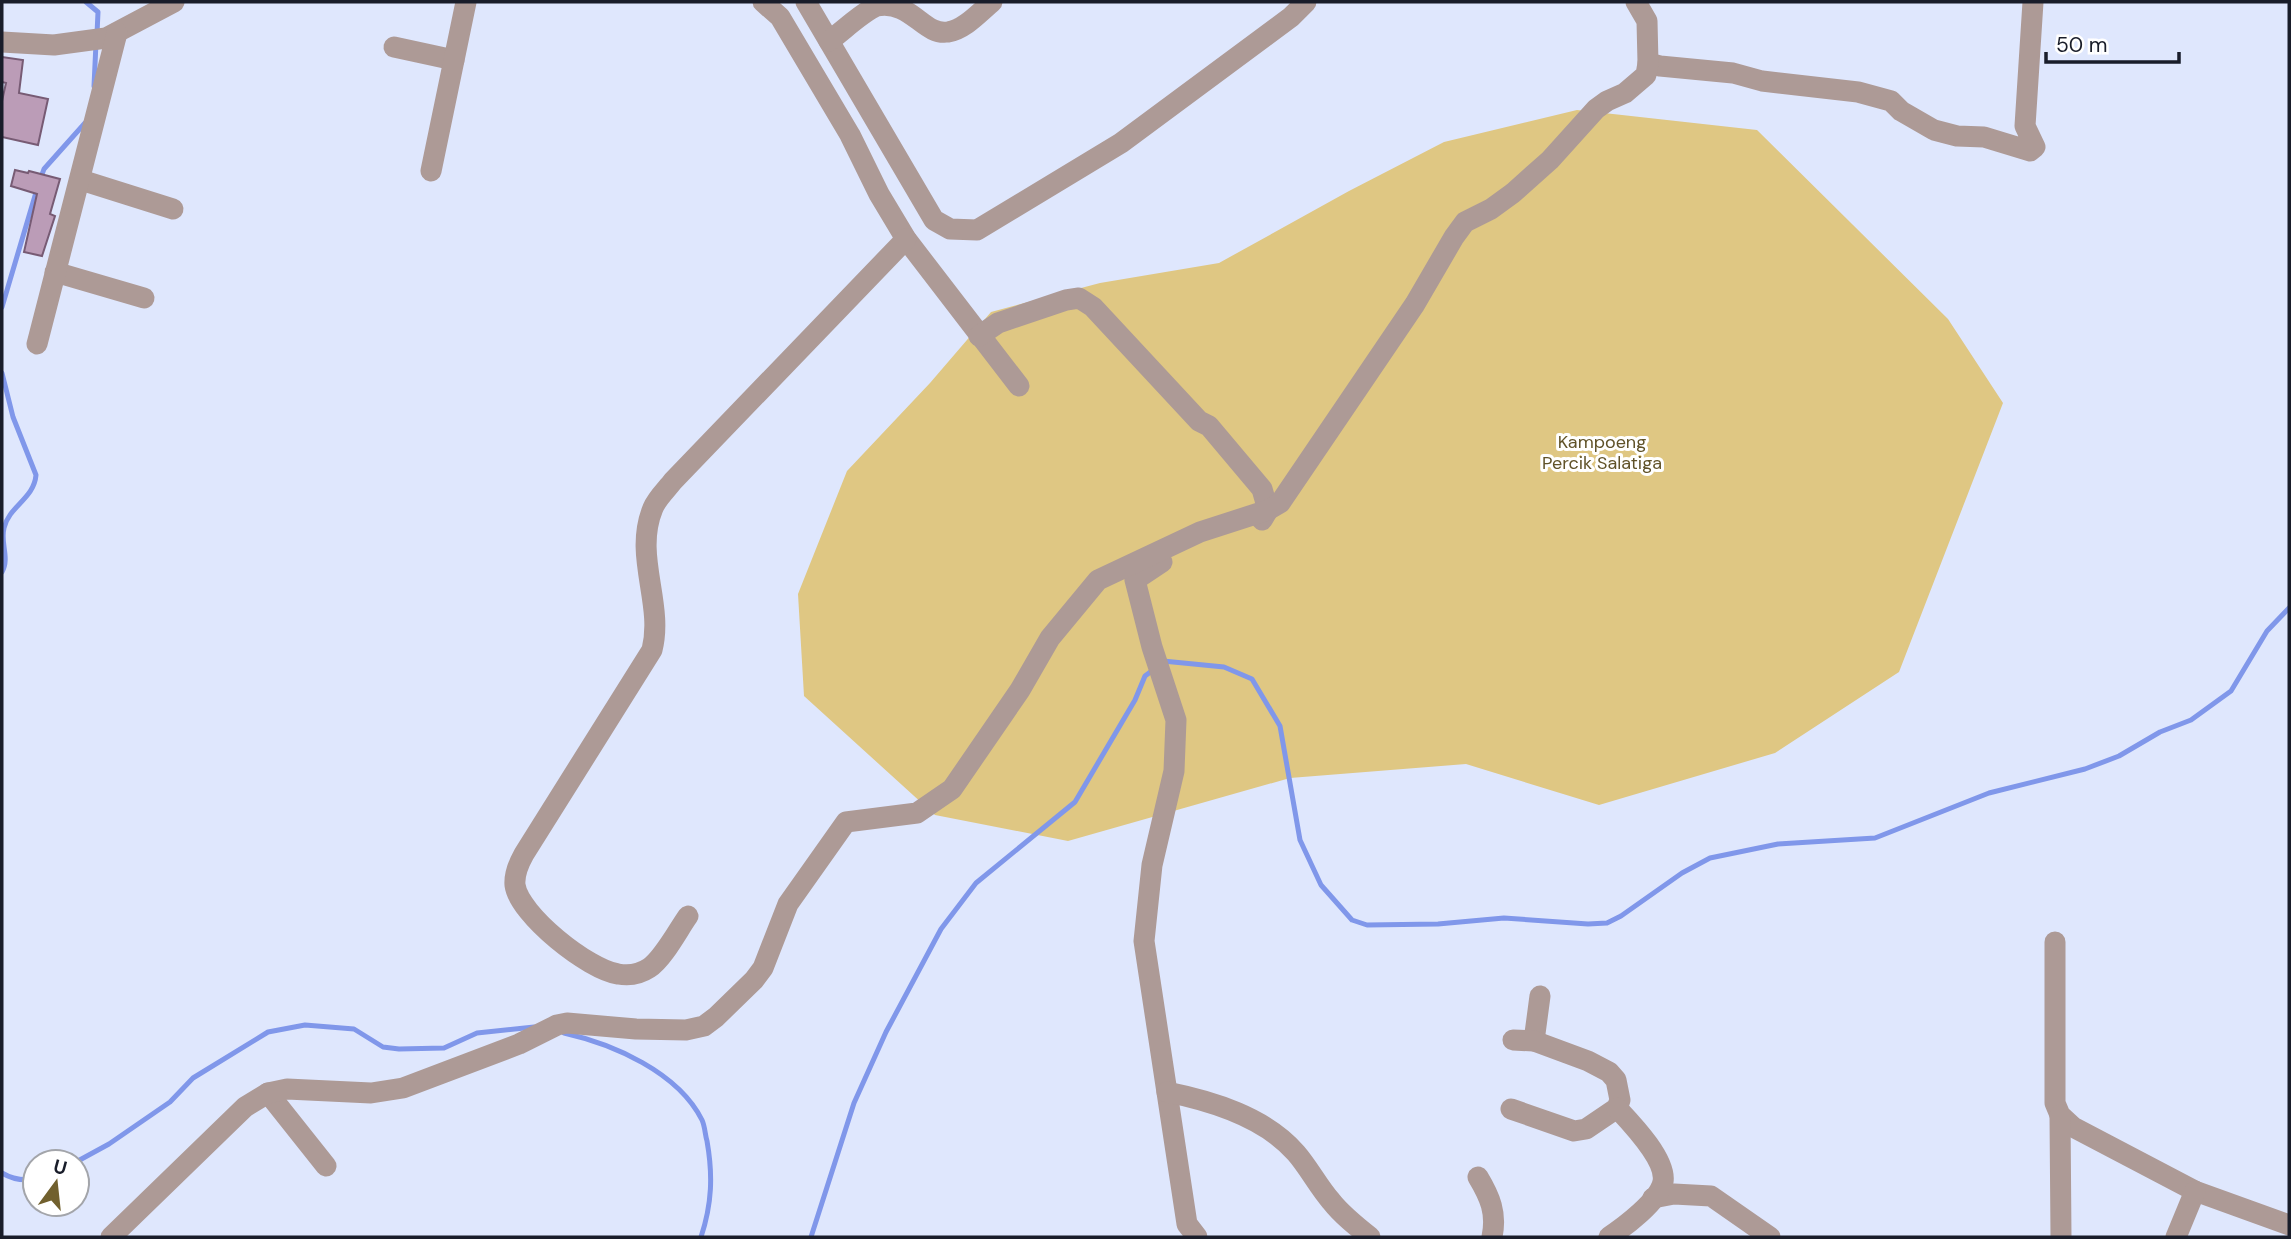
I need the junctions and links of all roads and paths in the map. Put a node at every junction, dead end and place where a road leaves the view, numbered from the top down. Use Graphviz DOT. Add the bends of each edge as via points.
graph roads {
  1 [pos="174,2"];
  2 [pos="466,2"];
  3 [pos="763,2"];
  4 [pos="806,2"];
  5 [pos="992,2"];
  6 [pos="1306,2"];
  7 [pos="1636,2"];
  8 [pos="2033,2"];
  9 [pos="104,37"];
  10 [pos="829,41"];
  11 [pos="2,42"];
  12 [pos="394,47"];
  13 [pos="454,60"];
  14 [pos="1648,63"];
  15 [pos="431,171"];
  16 [pos="81,180"];
  17 [pos="173,209"];
  18 [pos="906,239"];
  19 [pos="55,272"];
  20 [pos="144,298"];
  21 [pos="979,336"];
  22 [pos="37,344"];
  23 [pos="1019,386"];
  24 [pos="1268,510"];
  25 [pos="688,916"];
  26 [pos="2055,942"];
  27 [pos="1540,996"];
  28 [pos="1167,1092"];
  29 [pos="268,1093"];
  30 [pos="1617,1108"];
  31 [pos="1511,1109"];
  32 [pos="2060,1115"];
  33 [pos="326,1166"];
  34 [pos="1478,1177"];
  35 [pos="2195,1191"];
  36 [pos="1653,1198"];
  37 [pos="2289,1225"];
  38 [pos="111,1237"];
  39 [pos="1197,1237"];
  40 [pos="1370,1237"];
  41 [pos="1492,1237"];
  42 [pos="1609,1237"];
  43 [pos="1770,1237"];
  44 [pos="2060,1237"];
  45 [pos="2176,1237"];
  1 -- 9 [label="street"];
  2 -- 13 [label="street"];
  3 -- 18 [label="street" via="780,17"];
  4 -- 10 [label="street"];
  5 -- 10 [label="street" via="949,32 937,31 911,8 877,5"];
  6 -- 10 [label="street" via="1121,143 977,230 950,229 934,220"];
  7 -- 14 [label="street" via="1647,21"];
  8 -- 14 [label="street" via="2025,126 2035,147 2030,151 1984,137 1934,130 1891,101 1858,92"];
  9 -- 11 [label="street" via="54,45"];
  9 -- 16 [label="street"];
  12 -- 13 [label="street"];
  13 -- 15 [label="street"];
  14 -- 24 [label="street" via="1640,82 1596,109 1513,193 1465,222 1280,503"];
  16 -- 17 [label="street"];
  16 -- 19 [label="street"];
  18 -- 21 [label="street"];
  18 -- 25 [label="street" via="654,506 645,540 656,634 652,650 517,869 520,900 535,918 573,953 615,974 633,975 650,968"];
  19 -- 20 [label="street"];
  19 -- 22 [label="street"];
  21 -- 23 [label="street"];
  21 -- 24 [label="street" via="1017,316 1079,298 1209,426 1262,489"];
  24 -- 28 [label="street" via="1259,523 1155,565 1135,580 1176,720 1174,771 1152,865 1144,941"];
  24 -- 29 [label="street" via="1200,532 1098,579 1050,638 952,789 917,813 846,822 788,904 754,981 704,1026 685,1030 557,1025 403,1088 370,1093 287,1089"];
  26 -- 32 [label="street" via="2055,1102"];
  27 -- 30 [label="street" via="1524,1041 1609,1072 1620,1091"];
  28 -- 39 [label="street" via="1187,1224"];
  28 -- 40 [label="street" via="1237,1112 1274,1133 1295,1152 1331,1201"];
  29 -- 33 [label="street"];
  29 -- 38 [label="street" via="245,1107"];
  30 -- 31 [label="street" via="1586,1129 1574,1131"];
  30 -- 36 [label="street" via="1640,1132 1661,1168 1663,1183"];
  32 -- 35 [label="street" via="2073,1127"];
  32 -- 44 [label="street"];
  34 -- 41 [label="street" via="1492,1204"];
  35 -- 37 [label="street"];
  35 -- 45 [label="street"];
  36 -- 42 [label="street"];
  36 -- 43 [label="street" via="1711,1196"];
}
